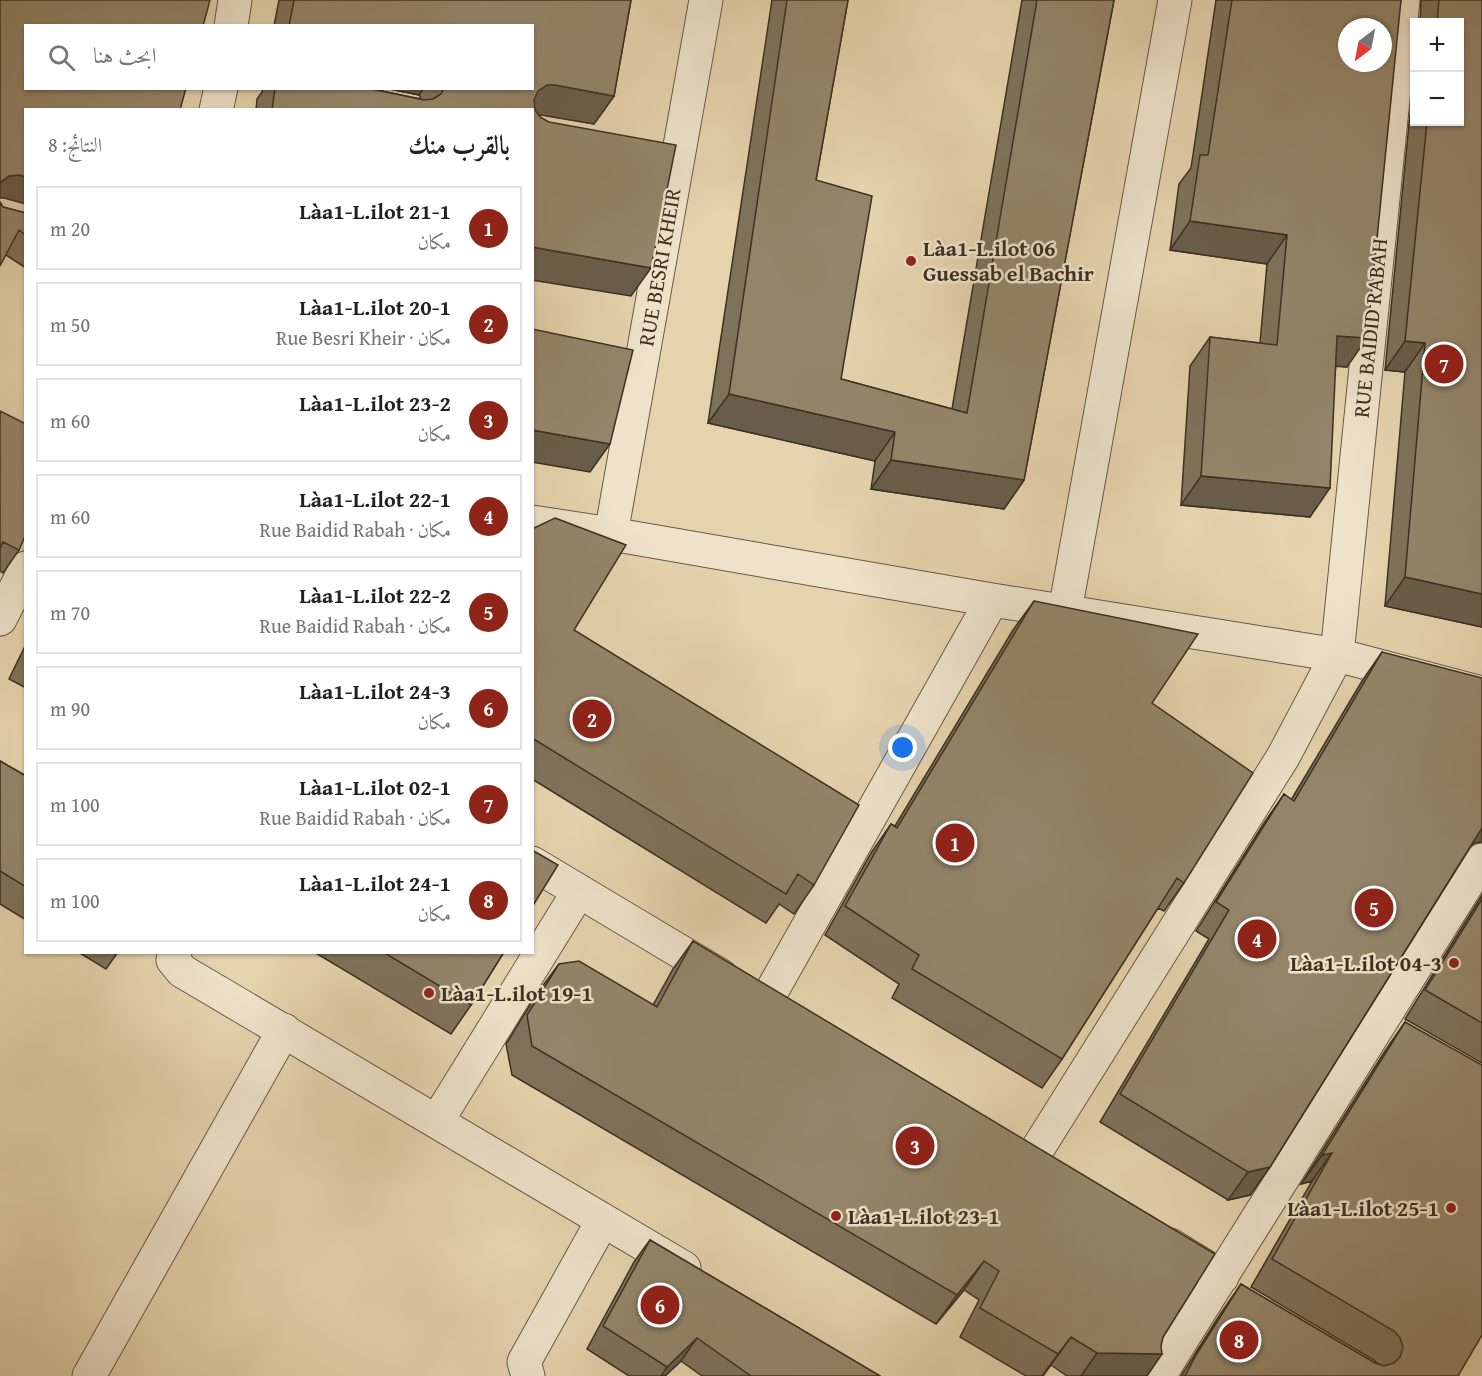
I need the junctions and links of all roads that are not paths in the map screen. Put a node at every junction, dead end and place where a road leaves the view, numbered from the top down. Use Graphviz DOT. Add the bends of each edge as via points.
graph roads {
  1 [pos="235,0"];
  2 [pos="706,0"];
  3 [pos="1174,0"];
  4 [pos="1403,0"];
  5 [pos="231,24"];
  6 [pos="221,90"];
  7 [pos="216,108"];
  8 [pos="645,153"];
  9 [pos="678,159"];
  10 [pos="609,359"];
  11 [pos="641,365"];
  12 [pos="534,522"];
  13 [pos="611,534"];
  14 [pos="24,572"];
  15 [pos="992,600"];
  16 [pos="1065,610"];
  17 [pos="0,619"];
  18 [pos="1336,655"];
  19 [pos="1482,693"];
  20 [pos="1482,860"];
  21 [pos="534,864"];
  22 [pos="579,891"];
  23 [pos="174,954"];
  24 [pos="765,1003"];
  25 [pos="795,1021"];
  26 [pos="1377,1025"];
  27 [pos="284,1030"];
  28 [pos="1406,1041"];
  29 [pos="437,1121"];
  30 [pos="1000,1143"];
  31 [pos="1030,1161"];
  32 [pos="1061,1180"];
  33 [pos="603,1220"];
  34 [pos="1142,1228"];
  35 [pos="1219,1282"];
  36 [pos="711,1284"];
  37 [pos="1245,1305"];
  38 [pos="89,1376"];
  39 [pos="528,1376"];
  40 [pos="1159,1376"];
  1 -- 5 [label="street"];
  2 -- 9 [label="street, RUE BESRI KHEIR"];
  3 -- 16 [label="street"];
  4 -- 18 [label="street, RUE BAIDID RABAH"];
  6 -- 7 [label="street"];
  8 -- 9 [label="street"];
  9 -- 11 [label="street, RUE BESRI KHEIR"];
  10 -- 11 [label="street"];
  11 -- 13 [label="street, RUE BESRI KHEIR"];
  12 -- 13 [label="street"];
  13 -- 15 [label="street"];
  14 -- 17 [label="street"];
  15 -- 16 [label="street"];
  15 -- 24 [label="street"];
  16 -- 18 [label="street"];
  18 -- 19 [label="street"];
  18 -- 31 [label="street" via="1283,758"];
  20 -- 26 [label="street"];
  21 -- 22 [label="street"];
  22 -- 24 [label="street"];
  22 -- 29 [label="street"];
  23 -- 27 [label="street" via="173,960 182,970"];
  24 -- 25 [label="street"];
  26 -- 28 [label="street"];
  26 -- 35 [label="street"];
  27 -- 29 [label="street"];
  27 -- 38 [label="street"];
  29 -- 33 [label="street"];
  30 -- 31 [label="street"];
  31 -- 32 [label="street"];
  33 -- 36 [label="street"];
  33 -- 39 [label="street" via="524,1362"];
  34 -- 35 [label="street"];
  35 -- 37 [label="street"];
  35 -- 40 [label="street"];
}
